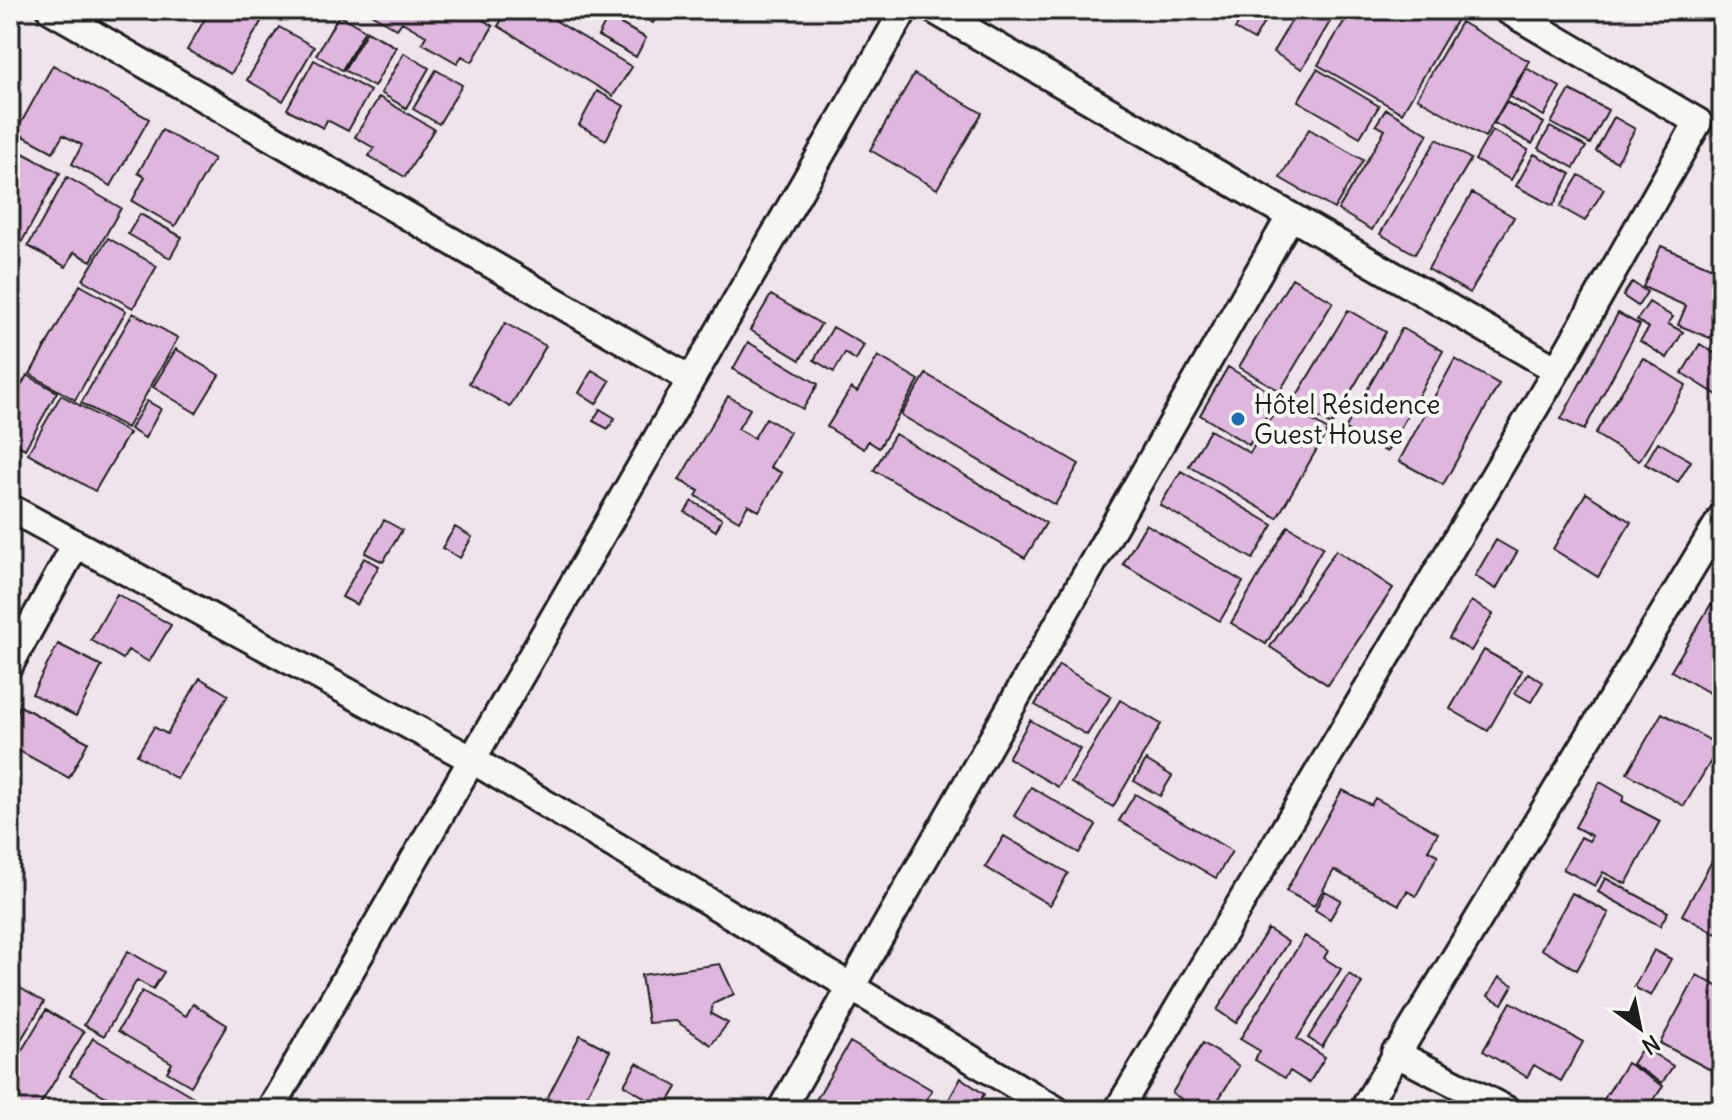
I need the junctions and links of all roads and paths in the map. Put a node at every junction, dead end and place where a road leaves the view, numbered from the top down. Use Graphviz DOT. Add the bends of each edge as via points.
graph roads {
  1 [pos="51,10"];
  2 [pos="904,10"];
  3 [pos="934,10"];
  4 [pos="1507,10"];
  5 [pos="1290,217"];
  6 [pos="1557,370"];
  7 [pos="690,379"];
  8 [pos="10,508"];
  9 [pos="1722,517"];
  10 [pos="76,544"];
  11 [pos="10,664"];
  12 [pos="471,759"];
  13 [pos="850,988"];
  14 [pos="1395,1053"];
  15 [pos="270,1110"];
  16 [pos="781,1110"];
  17 [pos="1056,1110"];
  18 [pos="1118,1110"];
  19 [pos="1363,1110"];
  20 [pos="1507,1110"];
  1 -- 7 [label="street"];
  2 -- 7 [label="street"];
  3 -- 5 [label="street"];
  4 -- 6 [label="street" via="1698,122"];
  5 -- 6 [label="street"];
  5 -- 13 [label="street"];
  6 -- 18 [label="street"];
  7 -- 12 [label="street"];
  8 -- 10 [label="street"];
  9 -- 14 [label="street"];
  10 -- 11 [label="street"];
  10 -- 12 [label="street"];
  12 -- 13 [label="street"];
  12 -- 15 [label="street"];
  13 -- 16 [label="street"];
  13 -- 17 [label="street"];
  14 -- 19 [label="street"];
  14 -- 20 [label="street"];
}
